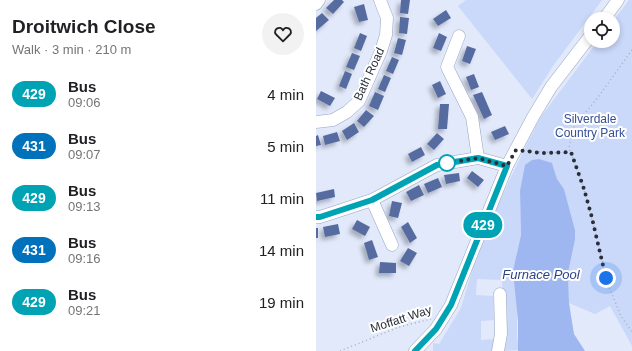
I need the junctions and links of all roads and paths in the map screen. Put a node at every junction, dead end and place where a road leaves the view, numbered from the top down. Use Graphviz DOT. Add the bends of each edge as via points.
graph roads {
  1 [pos="319,0"];
  2 [pos="380,0"];
  3 [pos="618,0"];
  4 [pos="316,4"];
  5 [pos="609,12"];
  6 [pos="459,36"];
  7 [pos="584,44"];
  8 [pos="632,50"];
  9 [pos="316,122"];
  10 [pos="516,150"];
  11 [pos="571,152"];
  12 [pos="478,158"];
  13 [pos="507,166"];
  14 [pos="372,200"];
  15 [pos="316,217"];
  16 [pos="392,244"];
  17 [pos="500,294"];
  18 [pos="445,314"];
  19 [pos="632,332"];
  20 [pos="340,351"];
  21 [pos="415,351"];
  22 [pos="498,351"];
  1 -- 4 [label="street"];
  2 -- 9 [label="street, Bath Road" via="387,18 386,36 359,101 333,120"];
  3 -- 5 [label="street"];
  6 -- 12 [label="street" via="447,66 472,117"];
  7 -- 10 [label="street" via="551,86"];
  8 -- 11 [label="path" via="575,125 569,148"];
  10 -- 11 [label="path" via="542,153"];
  10 -- 13 [label="street"];
  11 -- 19 [label="path" via="591,214 608,287 621,316"];
  12 -- 13 [label="street"];
  12 -- 14 [label="street" via="437,165"];
  13 -- 18 [label="street" via="451,305"];
  14 -- 15 [label="street"];
  14 -- 16 [label="street"];
  17 -- 22 [label="street" via="501,334"];
  18 -- 20 [label="path, Moffatt Way" via="398,327"];
  18 -- 21 [label="street" via="436,329"];
}
